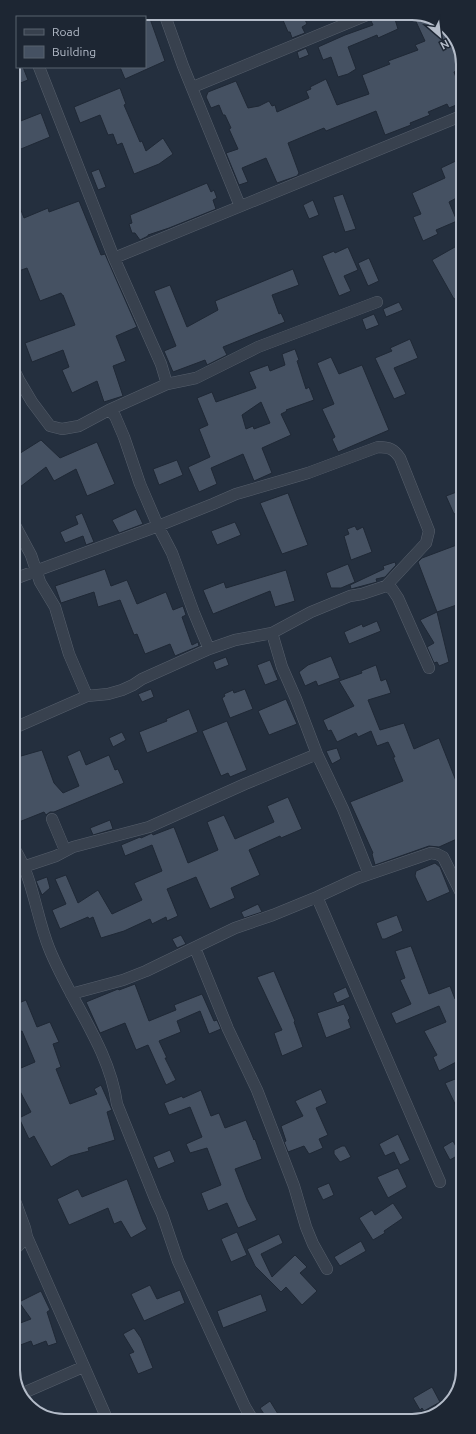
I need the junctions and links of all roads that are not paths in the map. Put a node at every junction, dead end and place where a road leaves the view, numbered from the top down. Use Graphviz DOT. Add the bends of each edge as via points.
graph roads {
  1 [pos="167,20"];
  2 [pos="355,20"];
  3 [pos="39,68"];
  4 [pos="193,87"];
  5 [pos="456,118"];
  6 [pos="240,206"];
  7 [pos="114,258"];
  8 [pos="377,302"];
  9 [pos="20,383"];
  10 [pos="167,384"];
  11 [pos="110,410"];
  12 [pos="158,526"];
  13 [pos="20,534"];
  14 [pos="37,571"];
  15 [pos="20,577"];
  16 [pos="386,586"];
  17 [pos="272,632"];
  18 [pos="209,649"];
  19 [pos="429,668"];
  20 [pos="87,696"];
  21 [pos="20,725"];
  22 [pos="317,754"];
  23 [pos="52,819"];
  24 [pos="65,850"];
  25 [pos="20,859"];
  26 [pos="24,867"];
  27 [pos="369,874"];
  28 [pos="456,883"];
  29 [pos="318,897"];
  30 [pos="195,948"];
  31 [pos="71,994"];
  32 [pos="440,1182"];
  33 [pos="20,1214"];
  34 [pos="27,1237"];
  35 [pos="20,1243"];
  36 [pos="327,1269"];
  37 [pos="84,1366"];
  38 [pos="26,1392"];
  39 [pos="105,1414"];
  40 [pos="249,1414"];
  1 -- 4 [label="street"];
  2 -- 4 [label="street"];
  3 -- 7 [label="street"];
  4 -- 6 [label="street"];
  5 -- 6 [label="street"];
  6 -- 7 [label="street"];
  7 -- 10 [label="street" via="161,364"];
  8 -- 10 [label="street" via="258,347 196,378"];
  9 -- 11 [label="street" via="50,426 62,429 79,426"];
  10 -- 11 [label="street"];
  11 -- 12 [label="street" via="124,437"];
  12 -- 14 [label="street"];
  12 -- 16 [label="street" via="236,494 308,472 373,448 388,447 400,458 429,531 426,543"];
  12 -- 18 [label="street" via="172,553"];
  13 -- 14 [label="street"];
  14 -- 15 [label="street"];
  14 -- 20 [label="street" via="40,582 55,607 69,654"];
  16 -- 17 [label="street" via="350,596"];
  16 -- 19 [label="street" via="392,589 398,598"];
  17 -- 18 [label="street"];
  17 -- 22 [label="street" via="282,667"];
  18 -- 20 [label="street" via="122,690"];
  20 -- 21 [label="street"];
  22 -- 24 [label="street" via="149,827"];
  22 -- 27 [label="street"];
  23 -- 24 [label="street"];
  24 -- 26 [label="street" via="56,856"];
  25 -- 26 [label="street"];
  26 -- 31 [label="street" via="49,947"];
  27 -- 28 [label="street" via="431,853 443,857"];
  27 -- 29 [label="street"];
  29 -- 30 [label="street" via="234,928"];
  29 -- 32 [label="street"];
  30 -- 31 [label="street" via="140,974"];
  30 -- 36 [label="street" via="228,1029 257,1090 294,1186 306,1227"];
  31 -- 40 [label="street" via="104,1060 117,1104 162,1214 178,1261"];
  33 -- 34 [label="street"];
  34 -- 35 [label="street"];
  34 -- 37 [label="street"];
  37 -- 38 [label="street"];
  37 -- 39 [label="street"];
}
